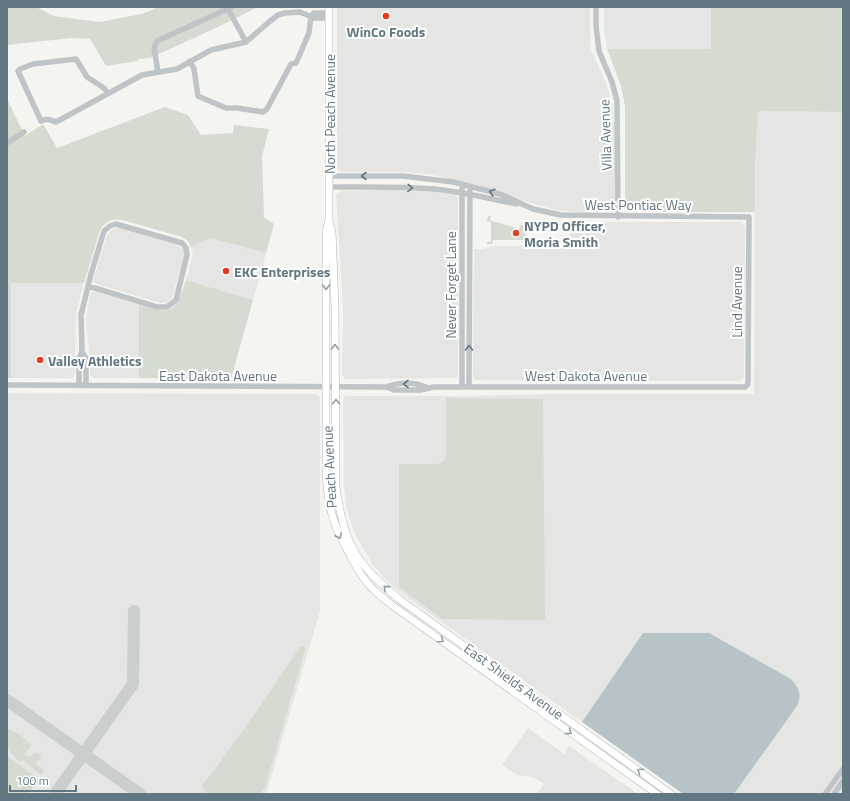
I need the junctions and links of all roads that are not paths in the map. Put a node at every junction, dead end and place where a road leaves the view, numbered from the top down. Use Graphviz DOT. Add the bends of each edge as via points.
graph roads {
  1 [pos="596,7"];
  2 [pos="230,8"];
  3 [pos="283,10"];
  4 [pos="329,13"];
  5 [pos="311,16"];
  6 [pos="246,42"];
  7 [pos="190,61"];
  8 [pos="158,72"];
  9 [pos="108,93"];
  10 [pos="24,132"];
  11 [pos="7,143"];
  12 [pos="328,176"];
  13 [pos="462,184"];
  14 [pos="470,186"];
  15 [pos="329,187"];
  16 [pos="462,192"];
  17 [pos="470,194"];
  18 [pos="528,207"];
  19 [pos="618,216"];
  20 [pos="749,217"];
  21 [pos="329,220"];
  22 [pos="88,286"];
  23 [pos="82,352"];
  24 [pos="7,385"];
  25 [pos="86,385"];
  26 [pos="79,386"];
  27 [pos="326,386"];
  28 [pos="336,386"];
  29 [pos="462,387"];
  30 [pos="469,387"];
  31 [pos="745,387"];
  32 [pos="359,565"];
  33 [pos="414,610"];
  34 [pos="409,617"];
  35 [pos="843,769"];
  36 [pos="843,782"];
  37 [pos="657,794"];
  38 [pos="671,794"];
  39 [pos="825,794"];
  40 [pos="834,794"];
  1 -- 19 [label="street, Villa Avenue" via="599,51 617,101"];
  2 -- 6 [label="street"];
  2 -- 8 [label="street" via="156,41 154,48"];
  3 -- 5 [label="street"];
  3 -- 6 [label="street"];
  4 -- 5 [label="street" via="314,13"];
  4 -- 12 [label="main road, North Peach Avenue"];
  5 -- 7 [label="street" via="309,33 296,63 291,64 263,112 226,108 200,98"];
  6 -- 7 [label="street" via="211,50"];
  7 -- 8 [label="street" via="177,68"];
  8 -- 9 [label="street" via="142,75"];
  9 -- 9 [label="street" via="87,77 76,59 33,64 18,71 41,121 59,121"];
  10 -- 11 [label="street"];
  13 -- 12 [label="street, West Pontiac Way, one-way" via="416,176"];
  12 -- 15 [label="main road, North Peach Avenue"];
  13 -- 14 [label="street, West Pontiac Way"];
  13 -- 16 [label="street, Never Forget Lane"];
  14 -- 17 [label="street, Never Forget Lane"];
  18 -- 14 [label="street, West Pontiac Way, one-way" via="500,194"];
  15 -- 16 [label="street, West Pontiac Way, one-way" via="403,187"];
  15 -- 21 [label="main road, North Peach Avenue"];
  16 -- 17 [label="street, West Pontiac Way"];
  16 -- 29 [label="street, Never Forget Lane"];
  17 -- 18 [label="street, West Pontiac Way"];
  30 -- 17 [label="street, Never Forget Lane, one-way"];
  18 -- 19 [label="street, West Pontiac Way" via="561,215"];
  19 -- 20 [label="street, West Pontiac Way"];
  20 -- 31 [label="street, Lind Avenue" via="748,382"];
  21 -- 27 [label="main road, North Peach Avenue, one-way" via="326,231"];
  28 -- 21 [label="main road, North Peach Avenue, one-way" via="332,232"];
  22 -- 22 [label="street" via="104,231 110,226 116,224 182,243 186,248 187,255 176,300 167,307 157,307"];
  22 -- 23 [label="street" via="81,315"];
  23 -- 25 [label="street" via="86,358"];
  23 -- 26 [label="street" via="79,358"];
  24 -- 26 [label="street, East Dakota Avenue"];
  25 -- 26 [label="street, East Dakota Avenue"];
  25 -- 27 [label="street, East Dakota Avenue"];
  27 -- 28 [label="street, West Dakota Avenue"];
  27 -- 32 [label="main road, Peach Avenue, one-way" via="328,500 339,536"];
  28 -- 29 [label="street, West Dakota Avenue" via="386,387 394,384 418,384 426,387"];
  32 -- 28 [label="main road, Peach Avenue, one-way" via="346,533 338,502"];
  29 -- 30 [label="street, West Dakota Avenue"];
  30 -- 31 [label="street, West Dakota Avenue"];
  33 -- 32 [label="main road, East Shields Avenue, one-way"];
  32 -- 34 [label="main road, East Shields Avenue" via="373,589"];
  33 -- 34 [label="main road"];
  38 -- 33 [label="main road, East Shields Avenue, one-way"];
  34 -- 37 [label="main road, East Shields Avenue, one-way"];
  35 -- 39 [label="street"];
  36 -- 40 [label="street"];
}
